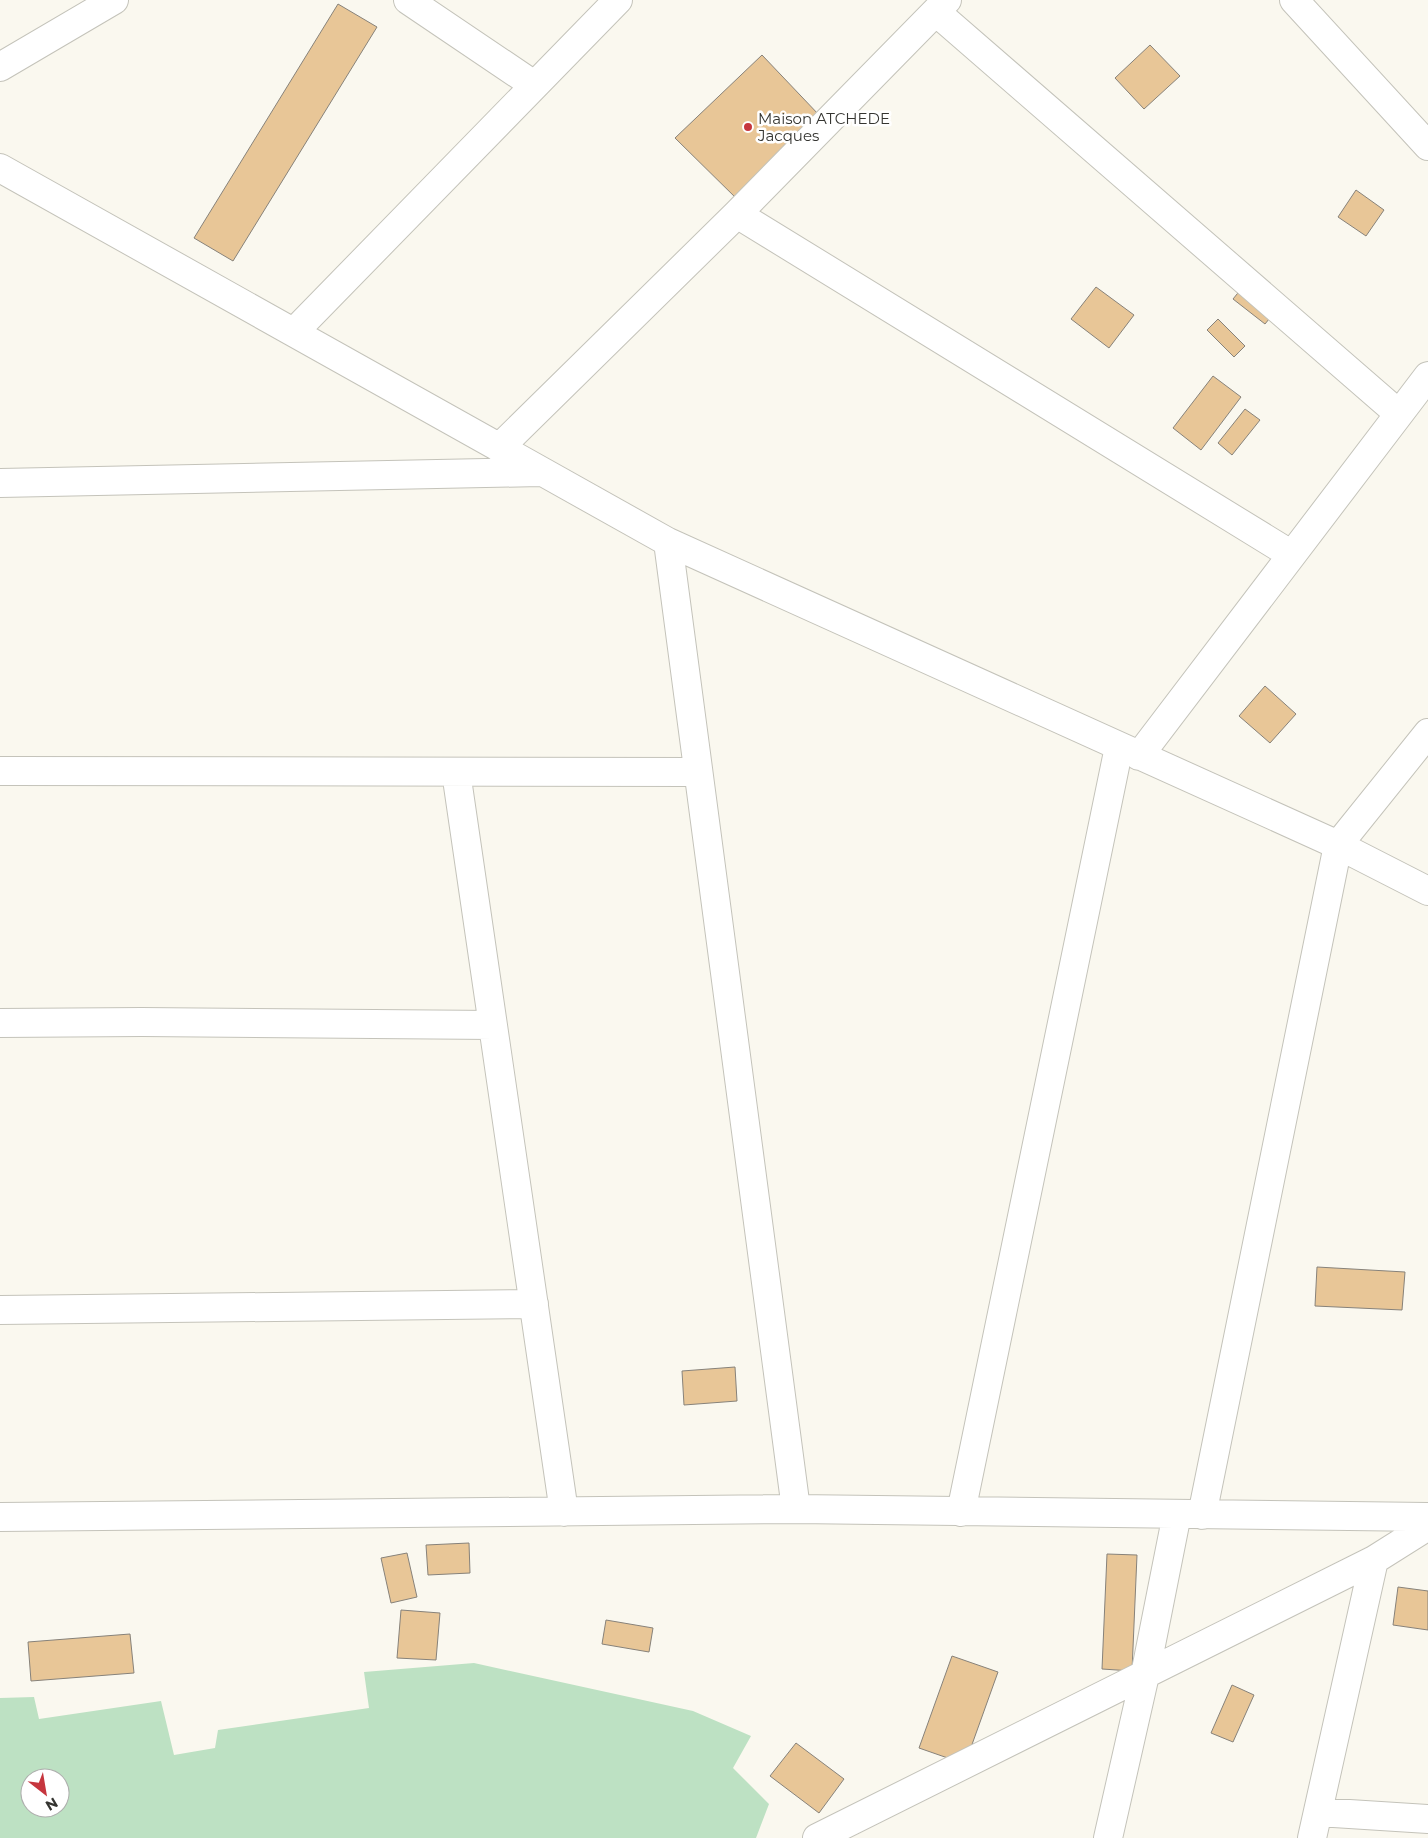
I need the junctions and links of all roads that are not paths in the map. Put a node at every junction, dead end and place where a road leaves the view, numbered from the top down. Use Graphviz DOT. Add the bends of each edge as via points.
graph roads {
  1 [pos="114,0"];
  2 [pos="408,0"];
  3 [pos="618,0"];
  4 [pos="1294,0"];
  5 [pos="942,6"];
  6 [pos="0,67"];
  7 [pos="534,86"];
  8 [pos="1428,146"];
  9 [pos="0,168"];
  10 [pos="736,214"];
  11 [pos="294,332"];
  12 [pos="1428,376"];
  13 [pos="1399,414"];
  14 [pos="499,448"];
  15 [pos="540,472"];
  16 [pos="0,483"];
  17 [pos="668,542"];
  18 [pos="1292,555"];
  19 [pos="1428,733"];
  20 [pos="1129,752"];
  21 [pos="0,771"];
  22 [pos="456,772"];
  23 [pos="698,772"];
  24 [pos="1338,845"];
  25 [pos="1428,891"];
  26 [pos="0,1023"];
  27 [pos="493,1025"];
  28 [pos="534,1304"];
  29 [pos="0,1310"];
  30 [pos="796,1509"];
  31 [pos="564,1512"];
  32 [pos="961,1512"];
  33 [pos="1189,1514"];
  34 [pos="0,1517"];
  35 [pos="1428,1518"];
  36 [pos="1428,1526"];
  37 [pos="1374,1560"];
  38 [pos="1145,1675"];
  39 [pos="1318,1812"];
  40 [pos="1428,1819"];
  41 [pos="817,1838"];
  42 [pos="1108,1838"];
  43 [pos="1312,1838"];
  1 -- 6 [label="street"];
  2 -- 7 [label="street"];
  3 -- 7 [label="street"];
  4 -- 8 [label="street"];
  5 -- 10 [label="street"];
  5 -- 13 [label="street"];
  7 -- 11 [label="street"];
  9 -- 11 [label="street"];
  10 -- 14 [label="street"];
  10 -- 18 [label="street"];
  11 -- 14 [label="street"];
  12 -- 13 [label="street"];
  13 -- 18 [label="street"];
  14 -- 15 [label="street"];
  15 -- 16 [label="street"];
  15 -- 17 [label="street"];
  17 -- 20 [label="street"];
  17 -- 23 [label="street"];
  18 -- 20 [label="street"];
  19 -- 24 [label="street"];
  20 -- 24 [label="street"];
  20 -- 32 [label="street"];
  21 -- 22 [label="street"];
  22 -- 23 [label="street"];
  22 -- 27 [label="street"];
  23 -- 30 [label="street"];
  24 -- 25 [label="street"];
  24 -- 33 [label="street"];
  26 -- 27 [label="street"];
  27 -- 28 [label="street"];
  28 -- 29 [label="street"];
  28 -- 31 [label="street"];
  30 -- 31 [label="street"];
  30 -- 32 [label="street"];
  31 -- 34 [label="street"];
  32 -- 33 [label="street"];
  33 -- 35 [label="street"];
  33 -- 38 [label="street"];
  36 -- 37 [label="street"];
  37 -- 38 [label="street"];
  37 -- 39 [label="street"];
  38 -- 41 [label="street"];
  38 -- 42 [label="street"];
  39 -- 40 [label="street"];
  39 -- 43 [label="street"];
}
